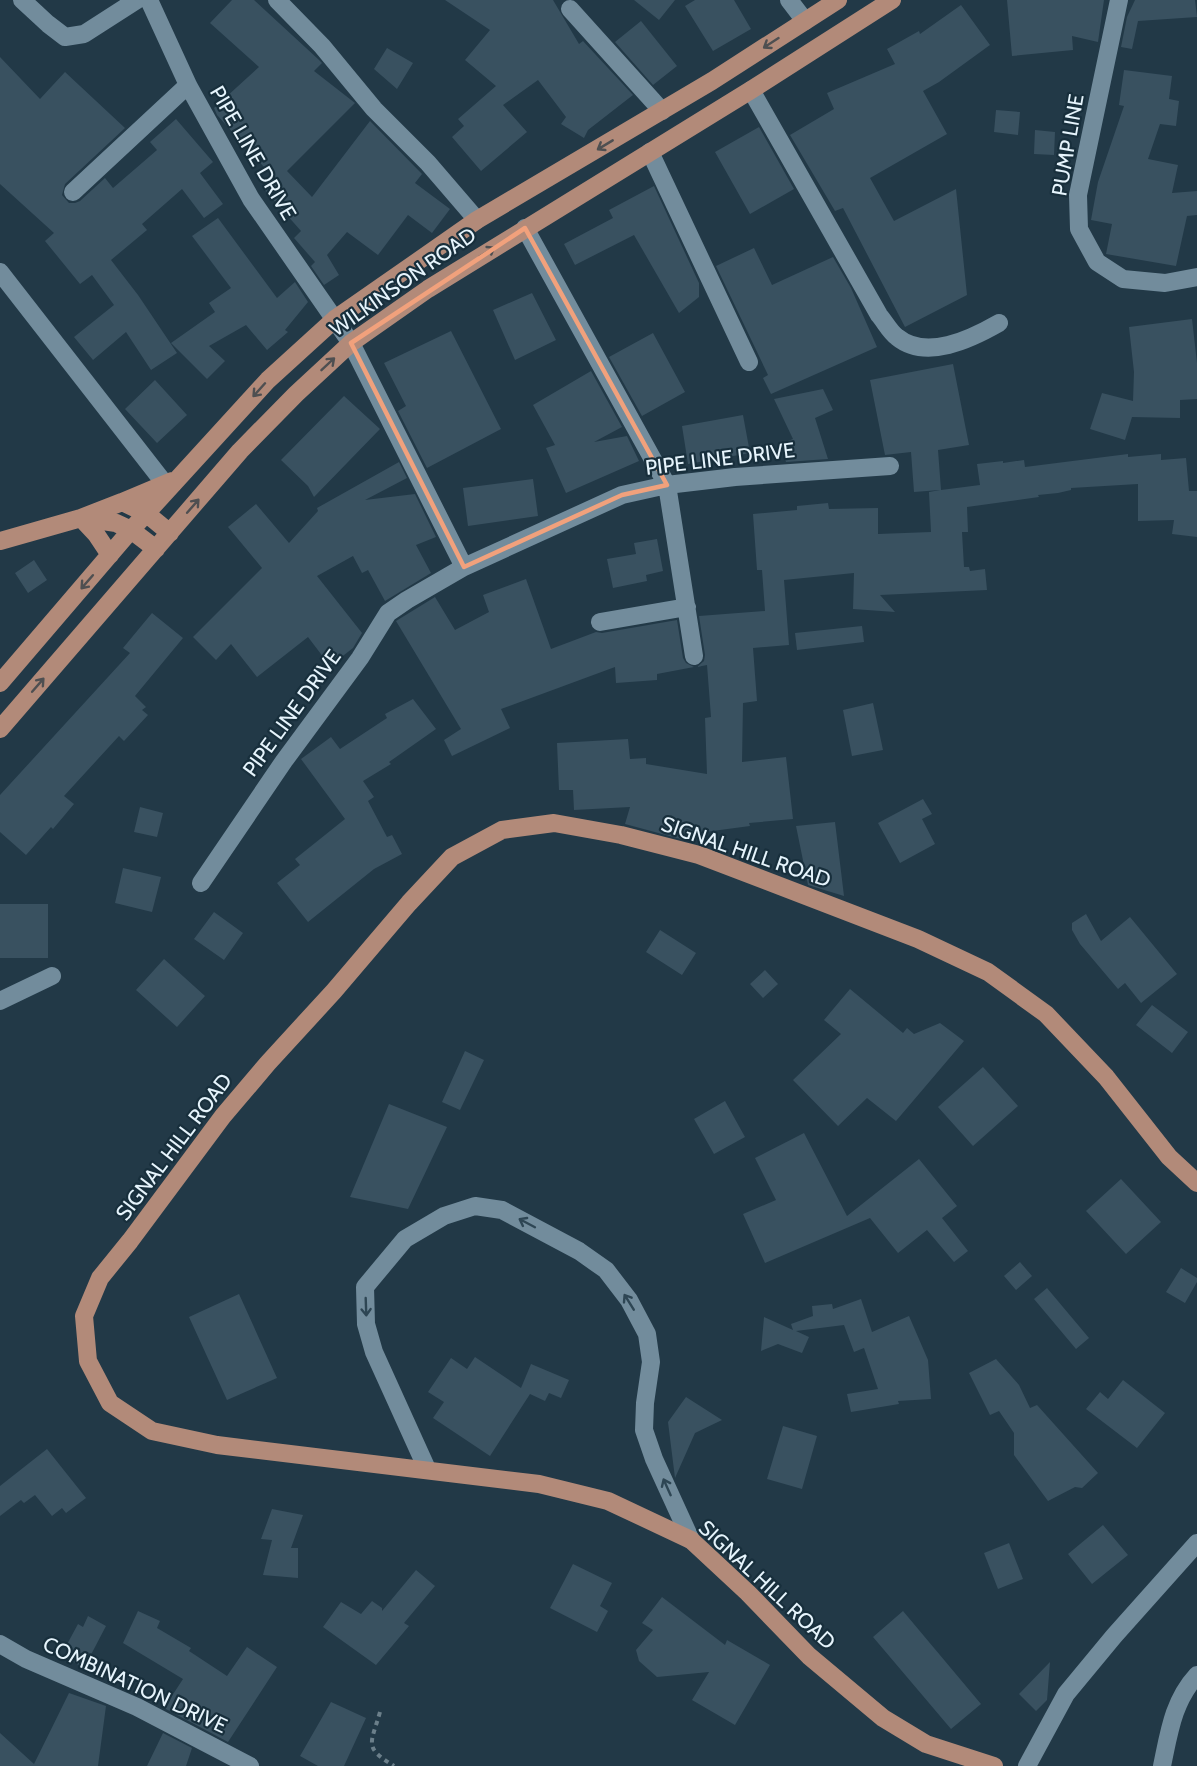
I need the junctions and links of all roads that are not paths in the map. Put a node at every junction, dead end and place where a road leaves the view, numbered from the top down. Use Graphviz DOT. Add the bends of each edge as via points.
graph roads {
  1 [pos="22,0"];
  2 [pos="136,0"];
  3 [pos="149,0"];
  4 [pos="277,0"];
  5 [pos="789,0"];
  6 [pos="838,0"];
  7 [pos="892,0"];
  8 [pos="1119,0"];
  9 [pos="570,9"];
  10 [pos="805,21"];
  11 [pos="188,85"];
  12 [pos="751,90"];
  13 [pos="662,111"];
  14 [pos="650,152"];
  15 [pos="73,192"];
  16 [pos="477,220"];
  17 [pos="525,228"];
  18 [pos="0,272"];
  19 [pos="1197,276"];
  20 [pos="335,319"];
  21 [pos="999,323"];
  22 [pos="351,343"];
  23 [pos="749,362"];
  24 [pos="890,466"];
  25 [pos="172,481"];
  26 [pos="667,485"];
  27 [pos="122,502"];
  28 [pos="147,514"];
  29 [pos="81,518"];
  30 [pos="131,530"];
  31 [pos="170,533"];
  32 [pos="0,541"];
  33 [pos="156,549"];
  34 [pos="110,555"];
  35 [pos="464,567"];
  36 [pos="687,607"];
  37 [pos="600,622"];
  38 [pos="694,656"];
  39 [pos="0,683"];
  40 [pos="0,729"];
  41 [pos="201,883"];
  42 [pos="52,976"];
  43 [pos="0,1001"];
  44 [pos="1197,1183"];
  45 [pos="427,1469"];
  46 [pos="691,1540"];
  47 [pos="1197,1543"];
  48 [pos="0,1644"];
  49 [pos="1197,1675"];
  50 [pos="250,1766"];
  51 [pos="994,1766"];
  52 [pos="1027,1766"];
  53 [pos="1162,1766"];
  1 -- 2 [label="street" via="65,37 84,34"];
  3 -- 11 [label="street, PIPE LINE DRIVE"];
  4 -- 16 [label="street"];
  5 -- 10 [label="street"];
  6 -- 10 [label="main road, WILKINSON ROAD"];
  7 -- 12 [label="main road, WILKINSON ROAD"];
  8 -- 19 [label="street, PUMP LINE" via="1078,195 1079,229 1096,262 1123,279 1165,283"];
  9 -- 13 [label="street"];
  10 -- 13 [label="main road, WILKINSON ROAD, one-way"];
  11 -- 15 [label="street"];
  11 -- 20 [label="street, PIPE LINE DRIVE" via="251,199"];
  12 -- 14 [label="main road, WILKINSON ROAD"];
  12 -- 21 [label="street" via="879,315 896,337 915,348 946,346 974,338"];
  13 -- 16 [label="main road, WILKINSON ROAD, one-way"];
  14 -- 17 [label="main road, WILKINSON ROAD"];
  14 -- 23 [label="street"];
  16 -- 20 [label="main road, WILKINSON ROAD"];
  22 -- 17 [label="main road, WILKINSON ROAD, one-way"];
  17 -- 26 [label="street"];
  18 -- 25 [label="street"];
  20 -- 22 [label="street, PIPE LINE DRIVE"];
  20 -- 25 [label="main road, WILKINSON ROAD, one-way" via="268,380"];
  31 -- 22 [label="main road, WILKINSON ROAD, one-way" via="240,451"];
  22 -- 35 [label="street"];
  24 -- 26 [label="street, PIPE LINE DRIVE"];
  25 -- 27 [label="main road"];
  25 -- 28 [label="main road, WILKINSON ROAD"];
  26 -- 35 [label="street, PIPE LINE DRIVE" via="622,495"];
  26 -- 36 [label="street"];
  27 -- 28 [label="main road"];
  27 -- 29 [label="main road"];
  28 -- 30 [label="main road, WILKINSON ROAD"];
  28 -- 31 [label="main road"];
  29 -- 30 [label="main road" via="116,523"];
  29 -- 32 [label="main road"];
  29 -- 34 [label="main road"];
  30 -- 33 [label="main road"];
  30 -- 34 [label="main road, WILKINSON ROAD"];
  31 -- 33 [label="main road, WILKINSON ROAD"];
  40 -- 33 [label="main road, WILKINSON ROAD, one-way"];
  34 -- 39 [label="main road, WILKINSON ROAD, one-way"];
  35 -- 41 [label="street, PIPE LINE DRIVE" via="388,613"];
  36 -- 37 [label="street"];
  36 -- 38 [label="street"];
  42 -- 43 [label="street"];
  44 -- 45 [label="main road, SIGNAL HILL ROAD" via="1046,1014 988,972 918,939 699,855 554,823 502,830 452,857 260,1072 100,1278 84,1316 88,1361 110,1402 152,1431 217,1445"];
  45 -- 46 [label="main road, SIGNAL HILL ROAD" via="539,1484 608,1501"];
  46 -- 45 [label="street, one-way" via="644,1430 651,1362 647,1334 629,1299 606,1270 579,1251 502,1210 475,1206 444,1216 405,1239 365,1287 366,1324 374,1352"];
  46 -- 51 [label="main road, SIGNAL HILL ROAD" via="808,1656 883,1718 926,1744"];
  47 -- 52 [label="street" via="1066,1694"];
  48 -- 50 [label="street, COMBINATION DRIVE" via="137,1707"];
  49 -- 53 [label="street" via="1186,1687 1172,1719"];
}
